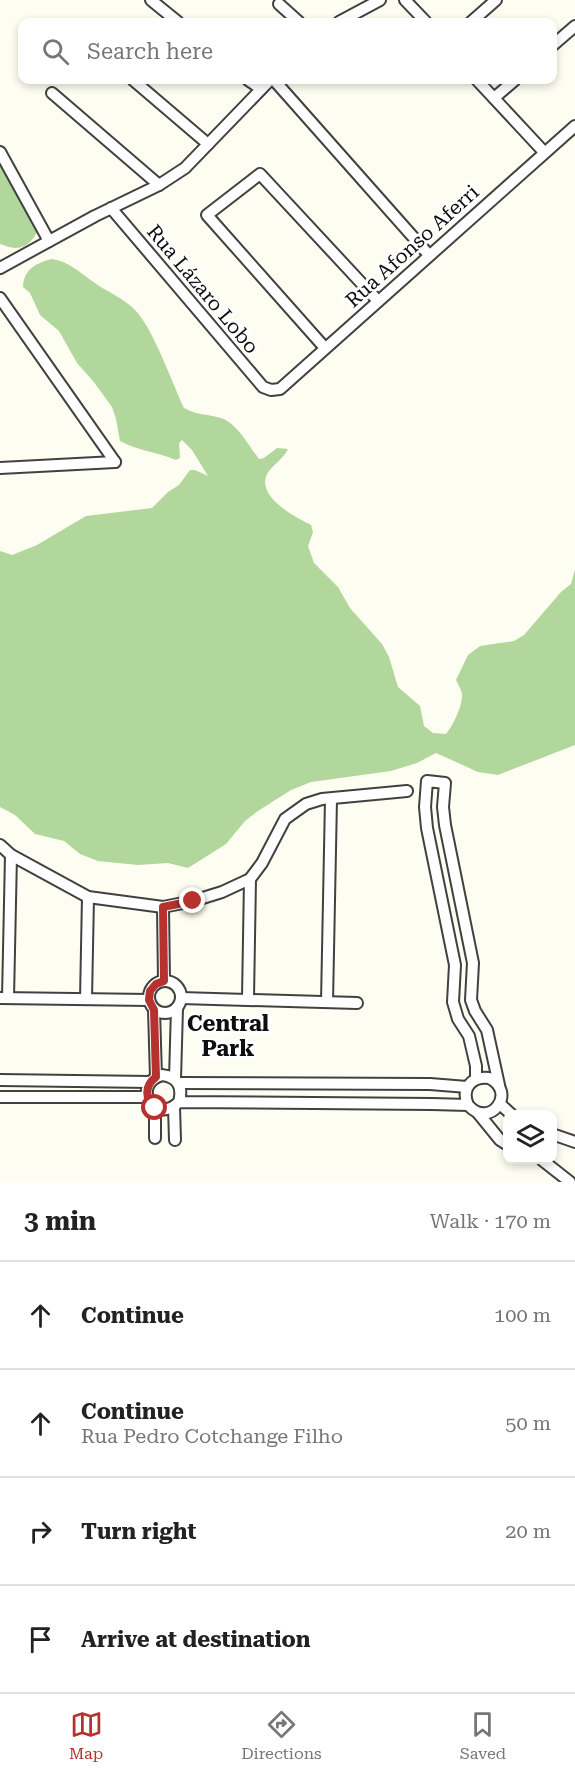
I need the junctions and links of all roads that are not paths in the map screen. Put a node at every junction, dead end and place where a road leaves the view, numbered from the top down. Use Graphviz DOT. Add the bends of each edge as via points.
graph roads {
  1 [pos="151,0"];
  2 [pos="380,0"];
  3 [pos="405,0"];
  4 [pos="496,0"];
  5 [pos="279,4"];
  6 [pos="173,18"];
  7 [pos="294,18"];
  8 [pos="346,18"];
  9 [pos="422,18"];
  10 [pos="476,18"];
  11 [pos="575,26"];
  12 [pos="557,42"];
  13 [pos="138,84"];
  14 [pos="254,84"];
  15 [pos="267,84"];
  16 [pos="276,84"];
  17 [pos="481,84"];
  18 [pos="510,84"];
  19 [pos="261,89"];
  20 [pos="52,93"];
  21 [pos="494,98"];
  22 [pos="575,126"];
  23 [pos="208,144"];
  24 [pos="0,152"];
  25 [pos="544,152"];
  26 [pos="159,185"];
  27 [pos="111,208"];
  28 [pos="49,241"];
  29 [pos="429,255"];
  30 [pos="1,266"];
  31 [pos="0,298"];
  32 [pos="378,301"];
  33 [pos="325,348"];
  34 [pos="271,390"];
  35 [pos="0,468"];
  36 [pos="407,791"];
  37 [pos="330,799"];
  38 [pos="0,845"];
  39 [pos="11,855"];
  40 [pos="250,879"];
  41 [pos="88,897"];
  42 [pos="163,907"];
  43 [pos="164,981"];
  44 [pos="4,998"];
  45 [pos="248,998"];
  46 [pos="86,999"];
  47 [pos="327,1002"];
  48 [pos="179,1003"];
  49 [pos="357,1003"];
  50 [pos="152,1005"];
  51 [pos="476,1078"];
  52 [pos="0,1080"];
  53 [pos="153,1080"];
  54 [pos="177,1081"];
  55 [pos="499,1085"];
  56 [pos="467,1087"];
  57 [pos="0,1097"];
  58 [pos="147,1097"];
  59 [pos="176,1104"];
  60 [pos="500,1104"];
  61 [pos="468,1105"];
  62 [pos="155,1108"];
  63 [pos="506,1110"];
  64 [pos="478,1113"];
  65 [pos="557,1136"];
  66 [pos="155,1138"];
  67 [pos="175,1140"];
  68 [pos="503,1142"];
  69 [pos="575,1142"];
  70 [pos="547,1164"];
  71 [pos="570,1182"];
  1 -- 6 [label="street"];
  2 -- 8 [label="street"];
  3 -- 9 [label="street"];
  4 -- 10 [label="street"];
  5 -- 7 [label="street"];
  11 -- 12 [label="street"];
  13 -- 23 [label="street"];
  14 -- 19 [label="street"];
  15 -- 19 [label="street"];
  16 -- 29 [label="street"];
  17 -- 21 [label="street"];
  18 -- 21 [label="street"];
  19 -- 23 [label="street"];
  20 -- 26 [label="street"];
  21 -- 25 [label="street"];
  22 -- 25 [label="street, Rua Afonso Aferri"];
  23 -- 26 [label="street" via="185,168"];
  24 -- 28 [label="street"];
  25 -- 29 [label="street, Rua Afonso Aferri"];
  26 -- 27 [label="street"];
  27 -- 28 [label="street"];
  27 -- 34 [label="street, Rua Lázaro Lobo" via="263,387"];
  28 -- 30 [label="street"];
  29 -- 32 [label="street, Rua Afonso Aferri"];
  31 -- 35 [label="street" via="115,462"];
  32 -- 33 [label="street, Rua Afonso Aferri"];
  32 -- 33 [label="street" via="260,174 207,215"];
  33 -- 34 [label="street, Rua Afonso Aferri" via="280,389"];
  36 -- 37 [label="street"];
  37 -- 40 [label="street" via="314,801 291,813"];
  37 -- 47 [label="street"];
  38 -- 39 [label="street"];
  39 -- 41 [label="street"];
  39 -- 44 [label="street"];
  40 -- 42 [label="street" via="222,892"];
  40 -- 45 [label="street"];
  41 -- 42 [label="street"];
  41 -- 46 [label="street"];
  42 -- 43 [label="street"];
  43 -- 48 [label="street" via="179,989"];
  43 -- 50 [label="street" via="150,991"];
  44 -- 46 [label="street"];
  45 -- 47 [label="street"];
  45 -- 48 [label="street"];
  46 -- 50 [label="street"];
  47 -- 49 [label="street"];
  48 -- 50 [label="street" via="170,1012"];
  48 -- 54 [label="street"];
  50 -- 53 [label="street"];
  51 -- 55 [label="street" via="489,1077"];
  51 -- 55 [label="street" via="469,1036 453,1002 455,965 427,828 427,781 445,783 445,825 474,963 471,1000 487,1030"];
  51 -- 56 [label="street"];
  52 -- 53 [label="street"];
  53 -- 54 [label="street" via="162,1075"];
  53 -- 58 [label="street"];
  54 -- 56 [label="street"];
  54 -- 59 [label="street" via="182,1092"];
  55 -- 60 [label="street"];
  56 -- 61 [label="street"];
  57 -- 58 [label="street"];
  58 -- 62 [label="street"];
  59 -- 61 [label="street"];
  59 -- 62 [label="street" via="165,1110"];
  59 -- 67 [label="street"];
  60 -- 63 [label="street"];
  60 -- 64 [label="street" via="490,1112"];
  61 -- 64 [label="street"];
  62 -- 66 [label="street"];
  64 -- 68 [label="street"];
  65 -- 69 [label="street"];
  70 -- 71 [label="street"];
}
